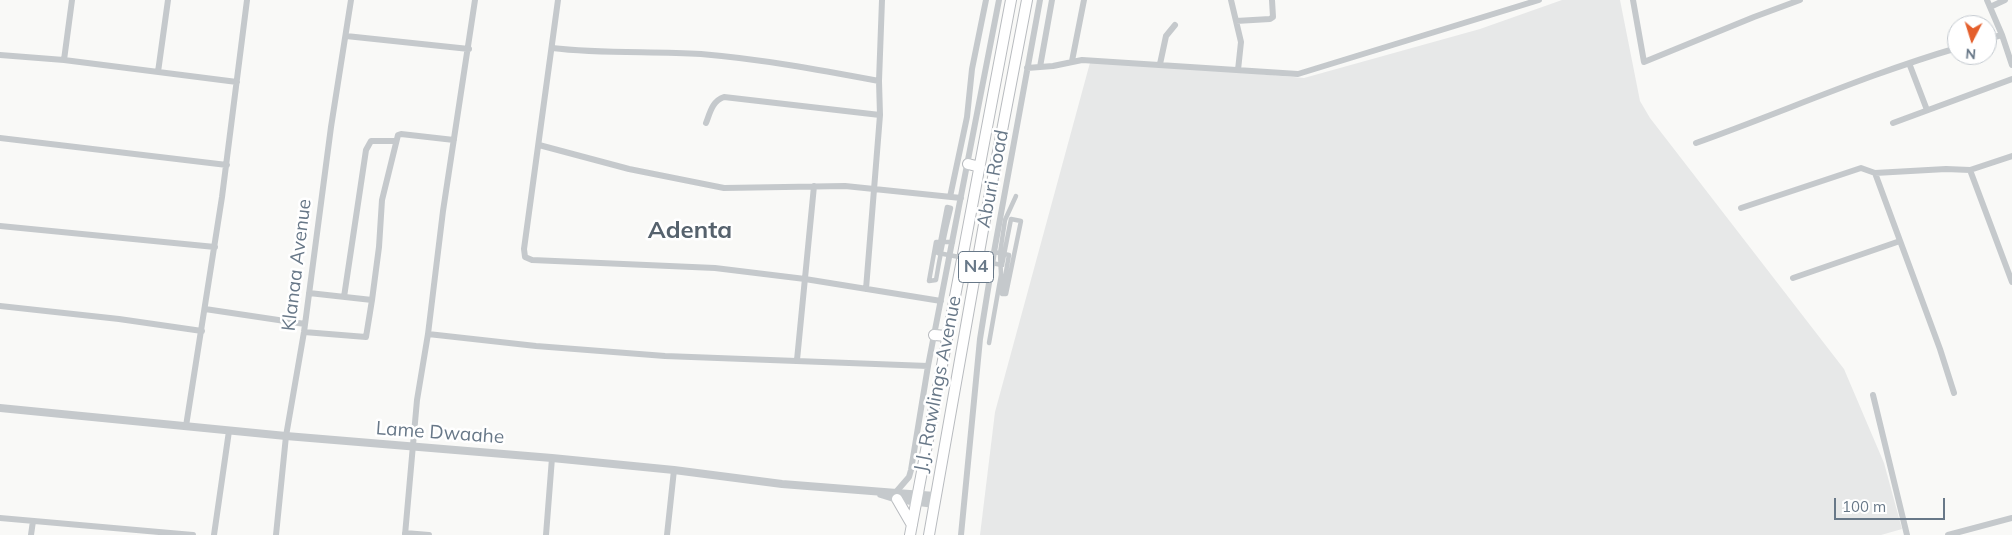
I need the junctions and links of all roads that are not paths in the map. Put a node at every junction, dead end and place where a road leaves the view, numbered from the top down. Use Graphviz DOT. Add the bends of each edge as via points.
graph roads {
  1 [pos="72,0"];
  2 [pos="168,0"];
  3 [pos="247,0"];
  4 [pos="351,0"];
  5 [pos="475,0"];
  6 [pos="558,0"];
  7 [pos="882,0"];
  8 [pos="986,0"];
  9 [pos="999,0"];
  10 [pos="1011,0"];
  11 [pos="1027,0"];
  12 [pos="1040,0"];
  13 [pos="1052,0"];
  14 [pos="1084,0"];
  15 [pos="1231,0"];
  16 [pos="1272,0"];
  17 [pos="1539,0"];
  18 [pos="1633,0"];
  19 [pos="1800,0"];
  20 [pos="1987,0"];
  21 [pos="2005,0"];
  22 [pos="1990,7"];
  23 [pos="1236,21"];
  24 [pos="1175,25"];
  25 [pos="2002,35"];
  26 [pos="346,36"];
  27 [pos="1997,36"];
  28 [pos="469,48"];
  29 [pos="552,48"];
  30 [pos="1947,51"];
  31 [pos="0,55"];
  32 [pos="64,60"];
  33 [pos="1072,61"];
  34 [pos="1160,64"];
  35 [pos="1909,64"];
  36 [pos="2012,65"];
  37 [pos="1040,67"];
  38 [pos="1027,68"];
  39 [pos="1238,70"];
  40 [pos="158,72"];
  41 [pos="2012,79"];
  42 [pos="879,80"];
  43 [pos="1012,81"];
  44 [pos="237,82"];
  45 [pos="1023,84"];
  46 [pos="1928,110"];
  47 [pos="880,115"];
  48 [pos="1893,123"];
  49 [pos="706,124"];
  50 [pos="0,138"];
  51 [pos="454,140"];
  52 [pos="395,141"];
  53 [pos="1696,143"];
  54 [pos="538,145"];
  55 [pos="2012,156"];
  56 [pos="968,164"];
  57 [pos="227,165"];
  58 [pos="980,168"];
  59 [pos="1970,170"];
  60 [pos="1875,173"];
  61 [pos="814,186"];
  62 [pos="875,189"];
  63 [pos="1016,196"];
  64 [pos="950,197"];
  65 [pos="961,198"];
  66 [pos="1741,208"];
  67 [pos="0,226"];
  68 [pos="1900,241"];
  69 [pos="953,242"];
  70 [pos="214,247"];
  71 [pos="997,252"];
  72 [pos="1793,278"];
  73 [pos="805,279"];
  74 [pos="2012,282"];
  75 [pos="866,289"];
  76 [pos="309,293"];
  77 [pos="344,297"];
  78 [pos="372,300"];
  79 [pos="941,301"];
  80 [pos="0,306"];
  81 [pos="205,309"];
  82 [pos="305,324"];
  83 [pos="202,331"];
  84 [pos="304,332"];
  85 [pos="428,334"];
  86 [pos="934,334"];
  87 [pos="947,336"];
  88 [pos="989,343"];
  89 [pos="797,360"];
  90 [pos="928,366"];
  91 [pos="1954,393"];
  92 [pos="1873,395"];
  93 [pos="0,408"];
  94 [pos="186,426"];
  95 [pos="229,431"];
  96 [pos="286,436"];
  97 [pos="412,448"];
  98 [pos="552,458"];
  99 [pos="674,470"];
  100 [pos="897,495"];
  101 [pos="917,498"];
  102 [pos="934,500"];
  103 [pos="0,518"];
  104 [pos="2012,518"];
  105 [pos="33,521"];
  106 [pos="911,530"];
  107 [pos="149,533"];
  108 [pos="405,534"];
  109 [pos="31,535"];
  110 [pos="193,535"];
  111 [pos="214,535"];
  112 [pos="276,535"];
  113 [pos="429,535"];
  114 [pos="546,535"];
  115 [pos="667,535"];
  116 [pos="929,535"];
  117 [pos="961,535"];
  118 [pos="1907,535"];
  119 [pos="1948,535"];
  1 -- 32 [label="street"];
  2 -- 40 [label="street"];
  3 -- 44 [label="street"];
  4 -- 26 [label="street, Klanaa Avenue"];
  5 -- 28 [label="street"];
  6 -- 29 [label="street"];
  7 -- 42 [label="street"];
  8 -- 64 [label="street"];
  9 -- 56 [label="street"];
  10 -- 58 [label="highway, J.J. Rawlings Avenue / N4"];
  11 -- 43 [label="highway, Aburi Road / N4"];
  12 -- 38 [label="street"];
  13 -- 37 [label="street"];
  14 -- 33 [label="street"];
  15 -- 23 [label="street"];
  16 -- 23 [label="street" via="1274,12 1270,19"];
  17 -- 39 [label="street" via="1308,72"];
  18 -- 19 [label="street" via="1644,62"];
  20 -- 22 [label="street"];
  21 -- 22 [label="street"];
  22 -- 25 [label="street"];
  23 -- 39 [label="street" via="1241,42"];
  24 -- 34 [label="street" via="1166,36"];
  25 -- 27 [label="street"];
  25 -- 36 [label="street"];
  26 -- 28 [label="street"];
  26 -- 76 [label="street, Klanaa Avenue"];
  28 -- 51 [label="street"];
  29 -- 42 [label="street" via="701,54"];
  29 -- 54 [label="street"];
  30 -- 35 [label="street"];
  31 -- 32 [label="street"];
  32 -- 40 [label="street"];
  33 -- 34 [label="street"];
  33 -- 37 [label="street"];
  34 -- 39 [label="street"];
  35 -- 46 [label="street"];
  35 -- 53 [label="street"];
  37 -- 38 [label="street"];
  38 -- 45 [label="street"];
  40 -- 44 [label="street"];
  41 -- 46 [label="street"];
  42 -- 47 [label="street"];
  43 -- 45 [label="highway"];
  43 -- 102 [label="highway, Aburi Road / N4"];
  44 -- 57 [label="street"];
  45 -- 71 [label="street"];
  46 -- 48 [label="street"];
  47 -- 49 [label="street" via="724,97 717,99"];
  47 -- 62 [label="street"];
  50 -- 57 [label="street"];
  51 -- 52 [label="street" via="400,134"];
  51 -- 85 [label="street"];
  52 -- 77 [label="street" via="371,141 366,150"];
  52 -- 78 [label="street" via="382,200"];
  54 -- 61 [label="street" via="629,169 724,188"];
  54 -- 73 [label="street" via="524,250 528,259 715,268"];
  55 -- 59 [label="street"];
  56 -- 58 [label="highway"];
  56 -- 65 [label="street"];
  57 -- 70 [label="street"];
  58 -- 87 [label="highway, J.J. Rawlings Avenue / N4"];
  59 -- 60 [label="street"];
  59 -- 74 [label="street"];
  60 -- 66 [label="street" via="1861,168"];
  60 -- 68 [label="street"];
  61 -- 62 [label="street"];
  61 -- 73 [label="street"];
  62 -- 64 [label="street"];
  62 -- 75 [label="street"];
  63 -- 71 [label="street"];
  64 -- 65 [label="street"];
  65 -- 69 [label="street"];
  67 -- 70 [label="street"];
  68 -- 72 [label="street"];
  68 -- 91 [label="street"];
  69 -- 71 [label="street, bridge" via="944,242 936,242 930,281 936,280 939,257 942,248 944,240 951,208 946,207 941,234 940,244 938,253 1002,264 1004,255 1006,246 1011,219 1021,220 1006,294 1002,294 1009,255"];
  69 -- 79 [label="street"];
  70 -- 81 [label="street"];
  71 -- 88 [label="street" via="1001,275"];
  71 -- 117 [label="street" via="980,339"];
  73 -- 75 [label="street"];
  73 -- 89 [label="street"];
  75 -- 79 [label="street"];
  76 -- 77 [label="street"];
  76 -- 82 [label="street, Klanaa Avenue"];
  77 -- 78 [label="street"];
  78 -- 84 [label="street" via="366,337"];
  79 -- 86 [label="street"];
  80 -- 83 [label="street"];
  81 -- 82 [label="street"];
  81 -- 83 [label="street"];
  82 -- 84 [label="street, Klanaa Avenue"];
  83 -- 94 [label="street"];
  84 -- 96 [label="street, Klanaa Avenue"];
  85 -- 89 [label="street" via="665,356"];
  85 -- 97 [label="street"];
  86 -- 87 [label="highway"];
  86 -- 90 [label="street"];
  87 -- 101 [label="highway, J.J. Rawlings Avenue / N4"];
  89 -- 90 [label="street"];
  90 -- 100 [label="street" via="911,470"];
  92 -- 118 [label="street"];
  93 -- 94 [label="street, Lame Dwaahe"];
  94 -- 95 [label="street, Lame Dwaahe"];
  95 -- 96 [label="street, Lame Dwaahe"];
  95 -- 111 [label="street"];
  96 -- 97 [label="street, Lame Dwaahe"];
  96 -- 112 [label="street, Klanaa Avenue"];
  97 -- 98 [label="street, Lame Dwaahe"];
  97 -- 108 [label="street"];
  98 -- 99 [label="street, Lame Dwaahe"];
  98 -- 114 [label="street"];
  99 -- 100 [label="street, Lame Dwaahe"];
  99 -- 115 [label="street"];
  100 -- 101 [label="street, Lame Dwaahe"];
  100 -- 106 [label="highway"];
  101 -- 102 [label="street, Lame Dwaahe"];
  101 -- 106 [label="highway, N4"];
  102 -- 116 [label="highway, Aburi Road / N4"];
  103 -- 105 [label="street"];
  104 -- 119 [label="street"];
  105 -- 107 [label="street"];
  105 -- 109 [label="street"];
  107 -- 110 [label="street"];
  108 -- 113 [label="street"];
}
